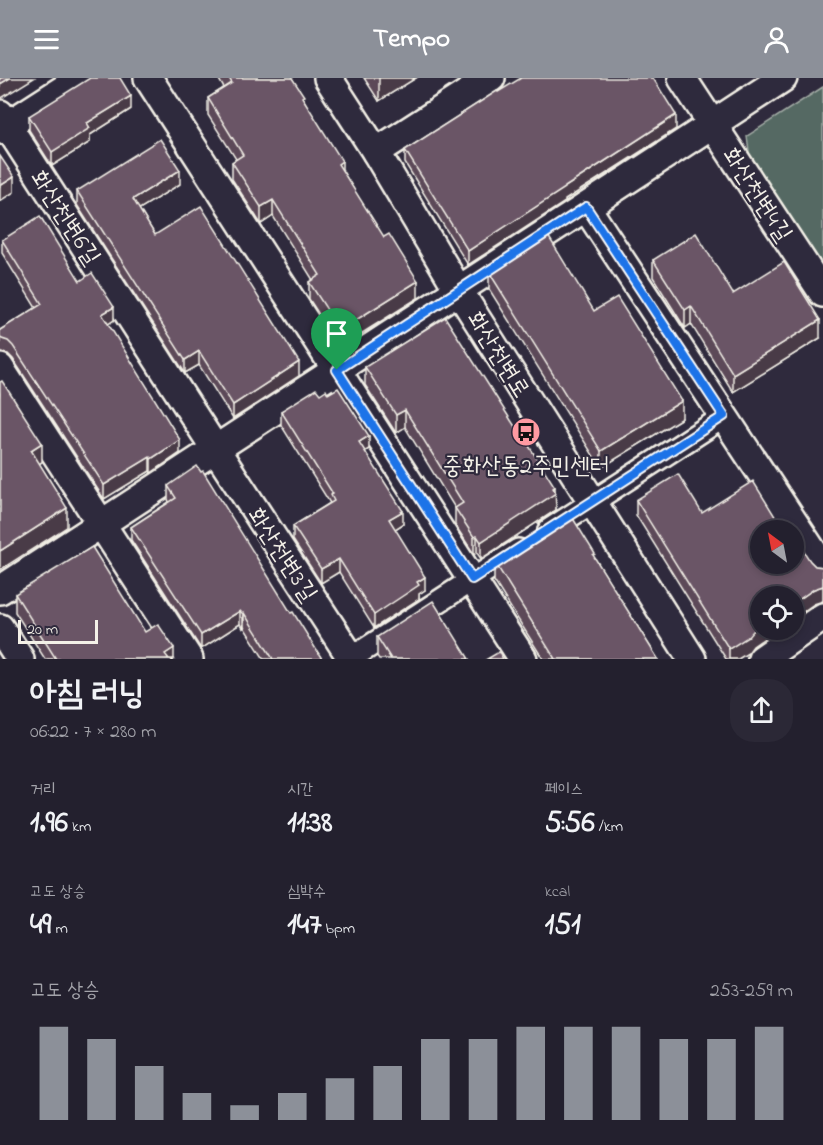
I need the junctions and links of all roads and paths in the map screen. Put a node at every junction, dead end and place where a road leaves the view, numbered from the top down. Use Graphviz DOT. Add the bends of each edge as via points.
graph roads {
  1 [pos="81,78"];
  2 [pos="148,78"];
  3 [pos="328,78"];
  4 [pos="491,78"];
  5 [pos="682,78"];
  6 [pos="783,78"];
  7 [pos="2,123"];
  8 [pos="713,124"];
  9 [pos="376,152"];
  10 [pos="586,207"];
  11 [pos="459,291"];
  12 [pos="823,293"];
  13 [pos="125,309"];
  14 [pos="337,370"];
  15 [pos="3,373"];
  16 [pos="724,416"];
  17 [pos="216,450"];
  18 [pos="593,501"];
  19 [pos="101,525"];
  20 [pos="823,567"];
  21 [pos="472,579"];
  22 [pos="0,591"];
  23 [pos="823,617"];
  24 [pos="0,628"];
  25 [pos="20,659"];
  26 [pos="189,659"];
  27 [pos="351,659"];
  28 [pos="523,659"];
  29 [pos="692,659"];
  30 [pos="762,659"];
  1 -- 7 [label="street, 화산천변6길"];
  2 -- 14 [label="street"];
  3 -- 9 [label="street, 화산천변로"];
  4 -- 9 [label="street"];
  5 -- 8 [label="street"];
  6 -- 8 [label="street, 화산천변4길"];
  7 -- 13 [label="street, 화산천변6길"];
  8 -- 10 [label="street, 화산천변4길"];
  8 -- 12 [label="street, 화산천변4길"];
  9 -- 11 [label="street, 화산천변로"];
  10 -- 11 [label="street, 화산천변4길"];
  10 -- 16 [label="street"];
  11 -- 14 [label="street"];
  11 -- 18 [label="street, 화산천변로"];
  13 -- 17 [label="street, 화산천변3길"];
  14 -- 17 [label="street"];
  14 -- 21 [label="street"];
  15 -- 19 [label="street"];
  16 -- 18 [label="street"];
  16 -- 20 [label="street"];
  17 -- 19 [label="street"];
  17 -- 27 [label="street, 화산천변3길"];
  18 -- 21 [label="street"];
  18 -- 29 [label="street, 화산천변로"];
  19 -- 22 [label="street"];
  19 -- 26 [label="street"];
  21 -- 27 [label="street"];
  21 -- 28 [label="street"];
  23 -- 30 [label="street"];
  24 -- 25 [label="street"];
}
